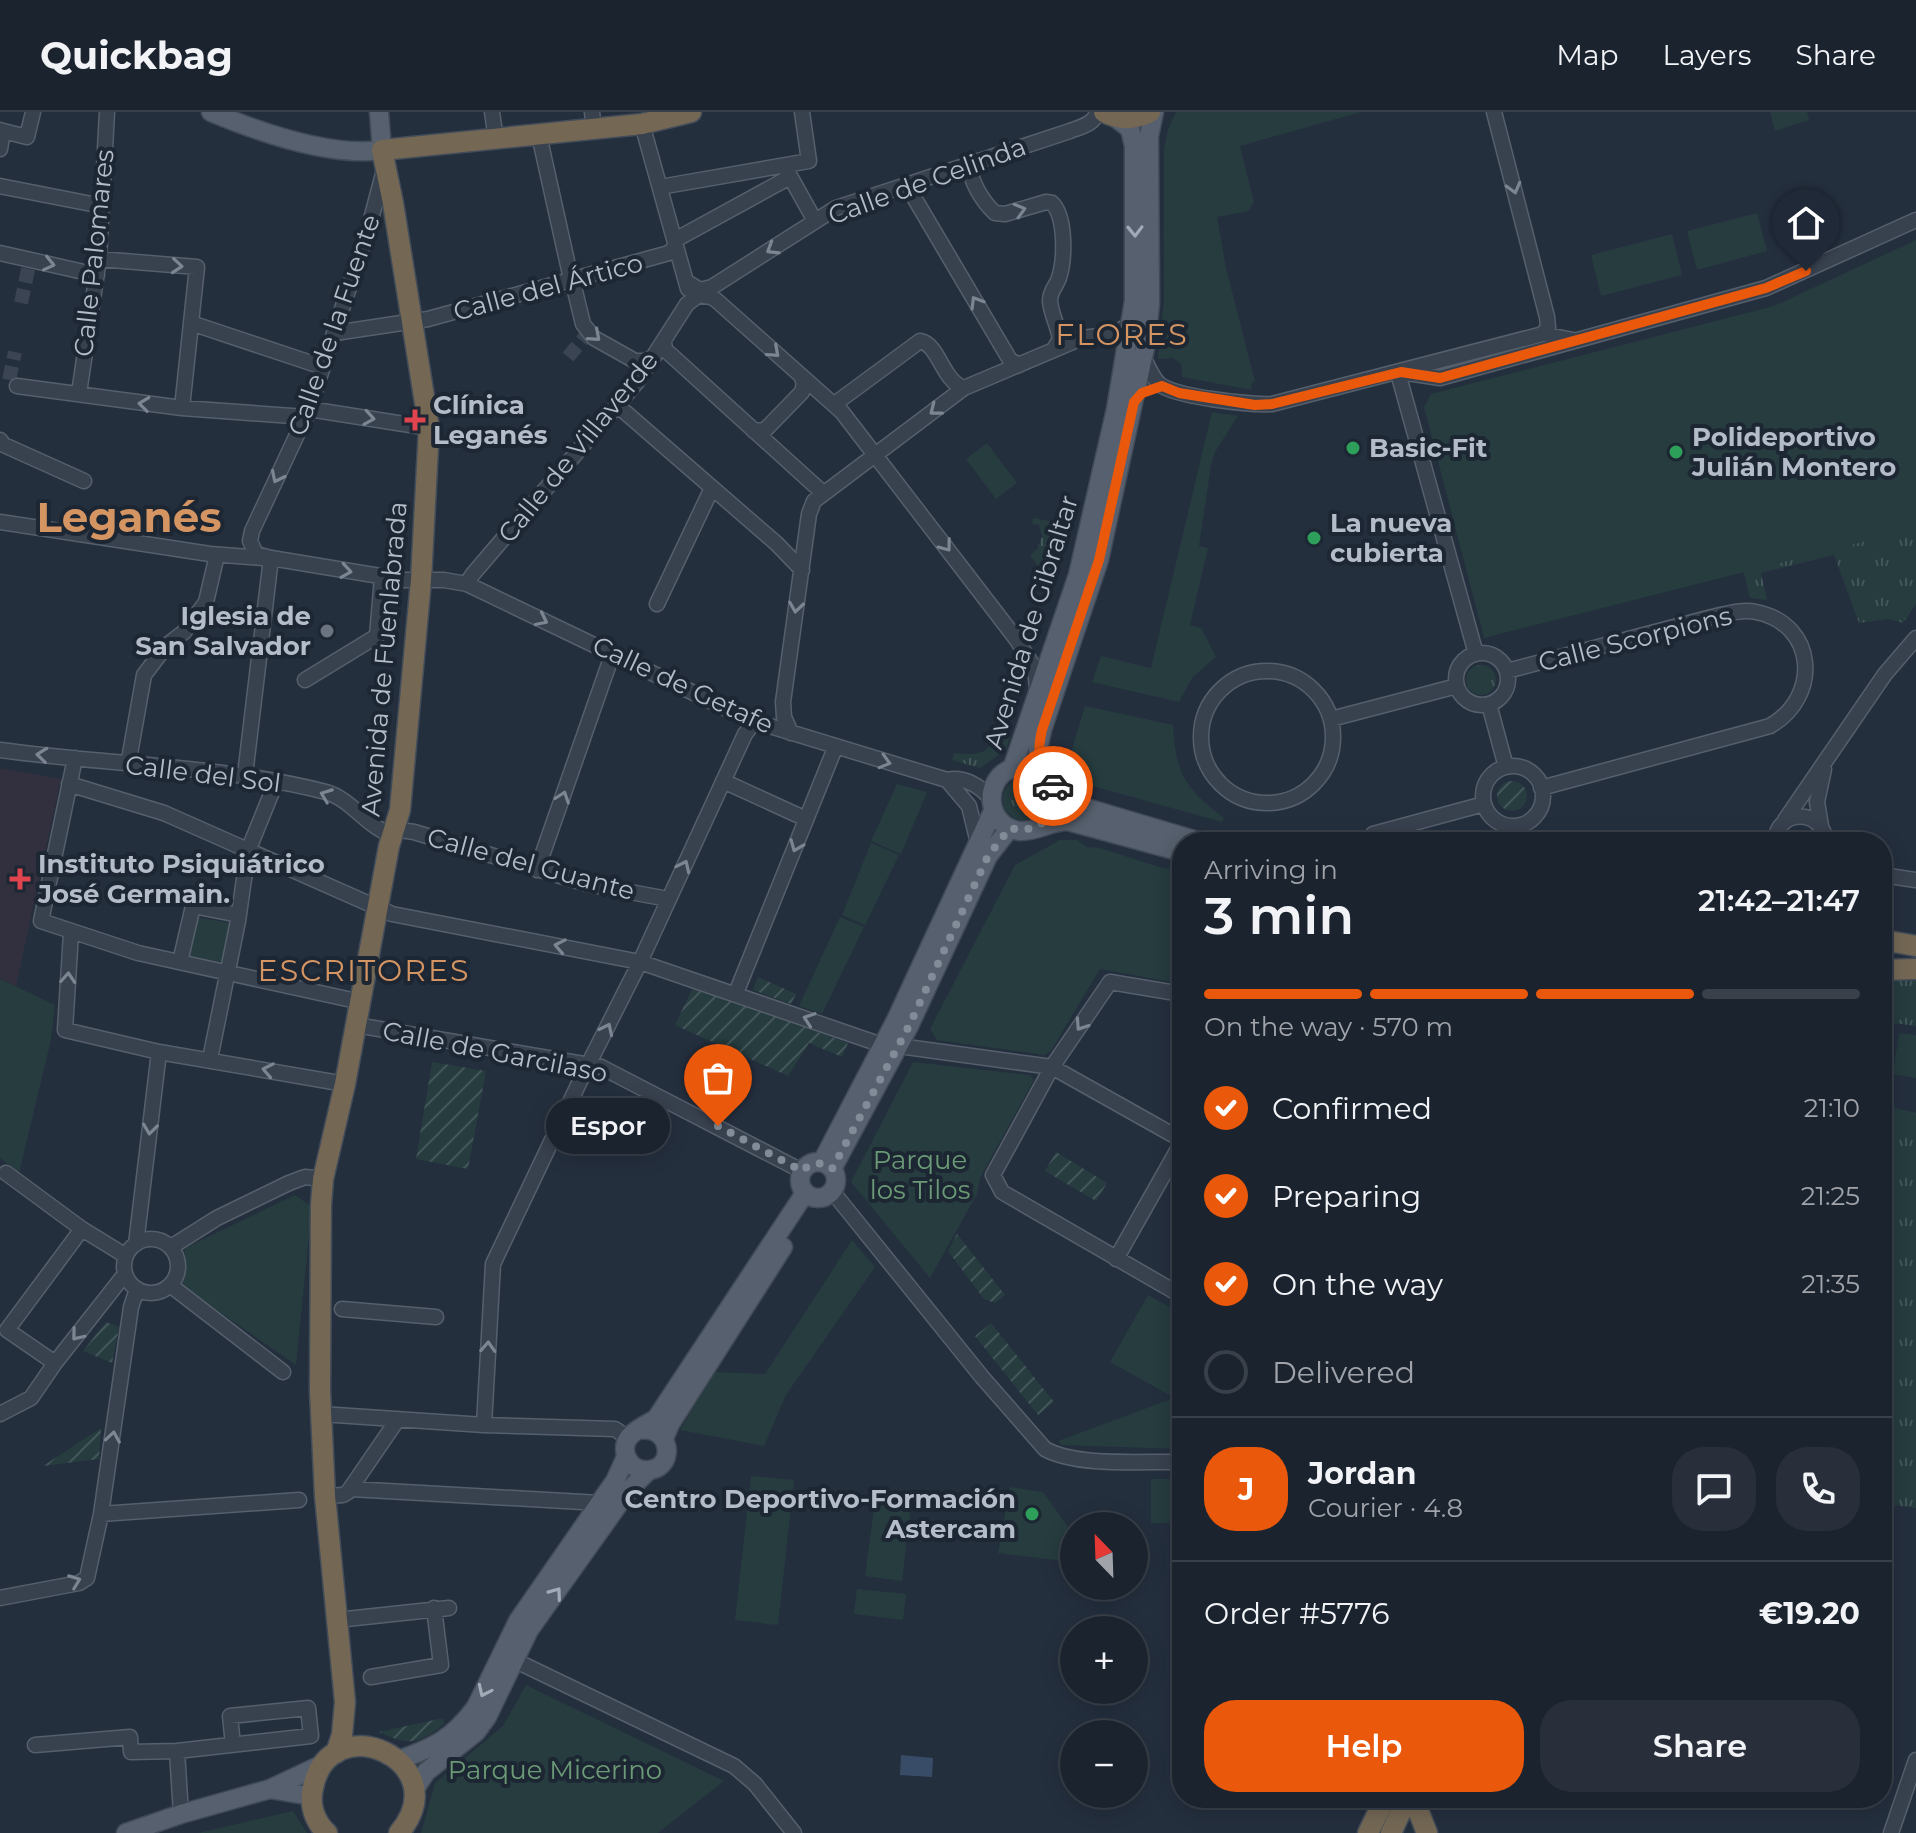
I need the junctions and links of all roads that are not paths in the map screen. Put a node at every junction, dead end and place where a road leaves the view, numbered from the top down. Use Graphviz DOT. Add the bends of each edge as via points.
graph roads {
  1 [pos="33,112"];
  2 [pos="107,112"];
  3 [pos="211,112"];
  4 [pos="379,112"];
  5 [pos="492,112"];
  6 [pos="802,112"];
  7 [pos="1152,112"];
  8 [pos="1494,112"];
  9 [pos="680,113"];
  10 [pos="1106,114"];
  11 [pos="593,121"];
  12 [pos="642,124"];
  13 [pos="2,130"];
  14 [pos="539,135"];
  15 [pos="496,140"];
  16 [pos="0,149"];
  17 [pos="383,158"];
  18 [pos="977,161"];
  19 [pos="787,172"];
  20 [pos="0,186"];
  21 [pos="660,187"];
  22 [pos="902,187"];
  23 [pos="102,206"];
  24 [pos="1916,220"];
  25 [pos="815,221"];
  26 [pos="675,241"];
  27 [pos="0,253"];
  28 [pos="99,259"];
  29 [pos="97,275"];
  30 [pos="577,279"];
  31 [pos="706,291"];
  32 [pos="686,306"];
  33 [pos="412,322"];
  34 [pos="191,323"];
  35 [pos="1130,323"];
  36 [pos="335,333"];
  37 [pos="1543,334"];
  38 [pos="1573,340"];
  39 [pos="664,341"];
  40 [pos="1054,349"];
  41 [pos="1143,356"];
  42 [pos="654,357"];
  43 [pos="1019,365"];
  44 [pos="323,367"];
  45 [pos="1399,372"];
  46 [pos="801,376"];
  47 [pos="17,386"];
  48 [pos="1162,386"];
  49 [pos="964,388"];
  50 [pos="79,393"];
  51 [pos="1134,402"];
  52 [pos="618,406"];
  53 [pos="182,408"];
  54 [pos="841,411"];
  55 [pos="308,413"];
  56 [pos="429,428"];
  57 [pos="754,431"];
  58 [pos="2,442"];
  59 [pos="875,454"];
  60 [pos="84,481"];
  61 [pos="712,488"];
  62 [pos="819,497"];
  63 [pos="0,522"];
  64 [pos="236,533"];
  65 [pos="777,544"];
  66 [pos="217,555"];
  67 [pos="243,557"];
  68 [pos="271,558"];
  69 [pos="802,570"];
  70 [pos="382,577"];
  71 [pos="421,580"];
  72 [pos="472,586"];
  73 [pos="657,604"];
  74 [pos="1916,638"];
  75 [pos="1476,654"];
  76 [pos="621,658"];
  77 [pos="1507,671"];
  78 [pos="305,680"];
  79 [pos="1457,686"];
  80 [pos="1038,695"];
  81 [pos="1489,704"];
  82 [pos="1331,719"];
  83 [pos="762,724"];
  84 [pos="791,733"];
  85 [pos="835,748"];
  86 [pos="0,750"];
  87 [pos="75,758"];
  88 [pos="128,765"];
  89 [pos="1825,765"];
  90 [pos="1506,767"];
  91 [pos="1012,769"];
  92 [pos="245,775"];
  93 [pos="947,780"];
  94 [pos="1048,780"];
  95 [pos="723,781"];
  96 [pos="276,782"];
  97 [pos="69,784"];
  98 [pos="1541,788"];
  99 [pos="1484,804"];
  100 [pos="992,806"];
  101 [pos="806,819"];
  102 [pos="1785,820"];
  103 [pos="1039,826"];
  104 [pos="1010,828"];
  105 [pos="393,832"];
  106 [pos="1380,832"];
  107 [pos="1778,832"];
  108 [pos="1821,832"];
  109 [pos="1824,832"];
  110 [pos="1172,833"];
  111 [pos="978,843"];
  112 [pos="1172,849"];
  113 [pos="248,851"];
  114 [pos="537,870"];
  115 [pos="1892,876"];
  116 [pos="1916,880"];
  117 [pos="668,899"];
  118 [pos="377,906"];
  119 [pos="239,915"];
  120 [pos="71,933"];
  121 [pos="1892,942"];
  122 [pos="1916,946"];
  123 [pos="180,962"];
  124 [pos="640,962"];
  125 [pos="1892,963"];
  126 [pos="1916,968"];
  127 [pos="1892,969"];
  128 [pos="227,971"];
  129 [pos="1172,992"];
  130 [pos="736,993"];
  131 [pos="361,1002"];
  132 [pos="356,1025"];
  133 [pos="891,1046"];
  134 [pos="159,1052"];
  135 [pos="210,1059"];
  136 [pos="589,1065"];
  137 [pos="1052,1067"];
  138 [pos="345,1084"];
  139 [pos="1172,1135"];
  140 [pos="1172,1159"];
  141 [pos="827,1166"];
  142 [pos="802,1171"];
  143 [pos="6,1173"];
  144 [pos="323,1179"];
  145 [pos="817,1194"];
  146 [pos="82,1229"];
  147 [pos="171,1247"];
  148 [pos="131,1250"];
  149 [pos="1116,1259"];
  150 [pos="125,1274"];
  151 [pos="170,1285"];
  152 [pos="137,1289"];
  153 [pos="1172,1290"];
  154 [pos="342,1309"];
  155 [pos="436,1317"];
  156 [pos="4,1327"];
  157 [pos="55,1363"];
  158 [pos="283,1372"];
  159 [pos="0,1414"];
  160 [pos="321,1414"];
  161 [pos="398,1419"];
  162 [pos="484,1425"];
  163 [pos="633,1434"];
  164 [pos="664,1438"];
  165 [pos="626,1457"];
  166 [pos="1172,1462"];
  167 [pos="648,1471"];
  168 [pos="351,1489"];
  169 [pos="325,1496"];
  170 [pos="299,1500"];
  171 [pos="600,1503"];
  172 [pos="101,1514"];
  173 [pos="0,1598"];
  174 [pos="337,1620"];
  175 [pos="514,1660"];
  176 [pos="371,1677"];
  177 [pos="345,1702"];
  178 [pos="35,1745"];
  179 [pos="233,1745"];
  180 [pos="368,1745"];
  181 [pos="177,1751"];
  182 [pos="329,1759"];
  183 [pos="399,1760"];
  184 [pos="1916,1760"];
  185 [pos="270,1789"];
  186 [pos="414,1790"];
  187 [pos="311,1796"];
  188 [pos="1380,1808"];
  189 [pos="1402,1808"];
  190 [pos="1418,1808"];
  191 [pos="181,1814"];
  192 [pos="126,1833"];
  193 [pos="327,1833"];
  194 [pos="399,1833"];
  195 [pos="794,1833"];
  196 [pos="1368,1833"];
  197 [pos="1391,1833"];
  198 [pos="1427,1833"];
  199 [pos="1891,1833"];
  1 -- 13 [label="street" via="27,137"];
  2 -- 23 [label="street, Calle Palomares"];
  3 -- 17 [label="main road" via="265,133"];
  4 -- 17 [label="main road, Avenida de Fuenlabrada"];
  5 -- 15 [label="street"];
  6 -- 19 [label="street, Calle del Ártico" via="809,161"];
  7 -- 10 [label="highway" via="1134,119"];
  7 -- 41 [label="main road, Avenida de Gibraltar" via="1150,304"];
  8 -- 37 [label="street, one-way" via="1547,317"];
  9 -- 12 [label="highway"];
  10 -- 18 [label="street, Calle de Celinda"];
  10 -- 35 [label="main road, Avenida de Gibraltar, one-way" via="1130,129 1134,140 1135,282"];
  11 -- 12 [label="highway"];
  11 -- 14 [label="highway"];
  12 -- 21 [label="street, Calle de Villaverde"];
  13 -- 16 [label="street"];
  14 -- 15 [label="highway"];
  14 -- 30 [label="street"];
  15 -- 17 [label="highway"];
  17 -- 33 [label="highway, Avenida de Fuenlabrada"];
  17 -- 36 [label="street, Calle de la Fuente" via="369,227"];
  18 -- 22 [label="street, Calle de Celinda"];
  18 -- 40 [label="street, one-way" via="971,174 995,213 1046,202 1058,210 1064,241 1050,298 1060,339"];
  19 -- 21 [label="street"];
  19 -- 25 [label="street"];
  19 -- 26 [label="street, Calle del Ártico"];
  20 -- 23 [label="street"];
  21 -- 26 [label="street, Calle de Villaverde"];
  22 -- 25 [label="street, Calle de Celinda" via="836,208"];
  43 -- 22 [label="street, one-way" via="1010,360 909,189"];
  23 -- 28 [label="street, Calle Palomares"];
  24 -- 38 [label="street" via="1766,288"];
  25 -- 31 [label="street, Calle de Celinda, one-way"];
  26 -- 30 [label="street, Calle del Ártico" via="669,253"];
  26 -- 31 [label="street, Calle de Villaverde"];
  27 -- 29 [label="street, one-way"];
  28 -- 29 [label="street, Calle Palomares"];
  28 -- 34 [label="street, one-way" via="197,267"];
  29 -- 50 [label="street, Calle Palomares"];
  30 -- 33 [label="street, Calle del Ártico"];
  30 -- 42 [label="street, one-way" via="575,291 588,333 631,360"];
  31 -- 32 [label="street, Calle de Villaverde"];
  31 -- 32 [label="street"];
  31 -- 46 [label="street, one-way"];
  32 -- 39 [label="street, Calle de Villaverde"];
  33 -- 36 [label="street, Calle del Ártico"];
  33 -- 56 [label="highway, Avenida de Fuenlabrada"];
  34 -- 44 [label="street"];
  34 -- 53 [label="street"];
  35 -- 40 [label="street" via="1116,334 1089,335"];
  35 -- 80 [label="main road, Avenida de Gibraltar" via="1087,545"];
  36 -- 44 [label="street, Calle de la Fuente"];
  37 -- 38 [label="street"];
  37 -- 45 [label="street"];
  38 -- 45 [label="street" via="1440,378"];
  39 -- 42 [label="street, Calle de Villaverde"];
  39 -- 57 [label="street" via="667,351"];
  40 -- 43 [label="street"];
  41 -- 48 [label="street"];
  41 -- 51 [label="main road, Avenida de Gibraltar"];
  42 -- 52 [label="street, Calle de Villaverde"];
  43 -- 49 [label="street"];
  44 -- 55 [label="street, Calle de la Fuente"];
  45 -- 48 [label="street" via="1272,404 1179,393"];
  45 -- 75 [label="street"];
  46 -- 54 [label="street"];
  46 -- 57 [label="street" via="802,392 765,430"];
  47 -- 50 [label="street"];
  48 -- 51 [label="street"];
  49 -- 54 [label="street" via="920,341 840,400"];
  49 -- 59 [label="street, one-way"];
  53 -- 50 [label="street, one-way"];
  51 -- 94 [label="main road, Avenida de Gibraltar" via="1099,560 1042,730 1039,757"];
  52 -- 61 [label="street"];
  52 -- 72 [label="street, Calle de Villaverde" via="473,574"];
  53 -- 55 [label="street"];
  54 -- 59 [label="street"];
  55 -- 56 [label="street, one-way"];
  55 -- 68 [label="street, Calle de la Fuente, one-way" via="250,538 256,554"];
  56 -- 71 [label="highway, Avenida de Fuenlabrada"];
  57 -- 62 [label="street"];
  58 -- 60 [label="street"];
  59 -- 62 [label="street"];
  59 -- 80 [label="street, one-way" via="1017,640 1035,669"];
  61 -- 65 [label="street"];
  61 -- 73 [label="street"];
  62 -- 65 [label="street" via="805,511 795,542"];
  62 -- 69 [label="street" via="809,514"];
  63 -- 66 [label="street, Calle de Getafe"];
  64 -- 67 [label="street" via="244,537"];
  65 -- 69 [label="street"];
  66 -- 67 [label="street, Calle de Getafe"];
  66 -- 88 [label="street" via="206,602 144,675"];
  67 -- 68 [label="street, Calle de Getafe"];
  68 -- 70 [label="street, Calle de Getafe, one-way"];
  68 -- 92 [label="street"];
  69 -- 84 [label="street, one-way" via="783,702"];
  70 -- 71 [label="street, Calle de Getafe"];
  70 -- 78 [label="street" via="377,636"];
  71 -- 72 [label="street, Calle de Getafe"];
  71 -- 105 [label="highway, Avenida de Fuenlabrada" via="400,810"];
  72 -- 76 [label="street, Calle de Getafe, one-way"];
  74 -- 89 [label="street" via="1885,674"];
  75 -- 77 [label="street" via="1498,659"];
  75 -- 79 [label="street" via="1458,669"];
  76 -- 83 [label="street, Calle de Getafe"];
  114 -- 76 [label="street, one-way" via="610,661"];
  77 -- 81 [label="street" via="1505,692"];
  77 -- 98 [label="street, Calle Scorpions" via="1743,611 1777,620 1804,655 1805,682 1799,699 1770,726"];
  79 -- 81 [label="street" via="1466,699"];
  79 -- 82 [label="street"];
  80 -- 91 [label="main road, Avenida de Gibraltar"];
  81 -- 90 [label="street"];
  82 -- 82 [label="street" via="1333,742 1326,767 1310,787 1288,800 1263,803 1239,797 1216,780 1202,752 1200,732 1207,707 1224,686 1247,673 1274,671 1298,678 1318,694"];
  83 -- 84 [label="street, Calle de Getafe"];
  83 -- 95 [label="street" via="748,729"];
  84 -- 85 [label="street, Calle de Getafe"];
  85 -- 93 [label="street, Calle de Getafe, one-way"];
  85 -- 101 [label="street"];
  87 -- 86 [label="street, Calle del Sol, one-way"];
  87 -- 88 [label="street, Calle del Sol"];
  87 -- 97 [label="street"];
  88 -- 92 [label="street, Calle del Sol"];
  89 -- 102 [label="street"];
  89 -- 109 [label="street" via="1817,802"];
  90 -- 98 [label="street" via="1529,771"];
  90 -- 99 [label="street" via="1484,785"];
  91 -- 94 [label="main road" via="1029,767"];
  91 -- 100 [label="main road" via="994,784"];
  92 -- 96 [label="street, Calle del Sol"];
  93 -- 100 [label="street, Calle de Getafe" via="976,786"];
  93 -- 111 [label="street" via="969,806"];
  94 -- 103 [label="main road" via="1054,808"];
  94 -- 110 [label="main road" via="1073,804"];
  95 -- 101 [label="street"];
  117 -- 95 [label="street, one-way"];
  105 -- 96 [label="street, Calle del Sol, one-way" via="381,830 331,793"];
  96 -- 113 [label="street"];
  97 -- 113 [label="street" via="164,813"];
  97 -- 120 [label="street" via="41,921"];
  98 -- 99 [label="street" via="1538,811 1520,825 1499,822"];
  99 -- 106 [label="street"];
  100 -- 104 [label="main road"];
  100 -- 111 [label="main road"];
  101 -- 130 [label="street, one-way"];
  102 -- 107 [label="street"];
  102 -- 108 [label="street" via="1807,816"];
  103 -- 104 [label="main road"];
  103 -- 112 [label="main road" via="1083,823"];
  104 -- 133 [label="main road" via="988,856"];
  105 -- 114 [label="street, Calle del Guante" via="414,832"];
  105 -- 118 [label="highway, Avenida de Fuenlabrada"];
  111 -- 133 [label="main road"];
  113 -- 118 [label="street"];
  113 -- 119 [label="street"];
  114 -- 117 [label="street, Calle del Guante"];
  115 -- 116 [label="street"];
  117 -- 124 [label="street"];
  124 -- 118 [label="street, one-way" via="392,914"];
  118 -- 131 [label="highway, Avenida de Fuenlabrada"];
  119 -- 123 [label="street" via="193,906"];
  119 -- 128 [label="street"];
  120 -- 123 [label="street"];
  134 -- 120 [label="street, one-way" via="65,1030"];
  121 -- 122 [label="highway"];
  123 -- 128 [label="street"];
  124 -- 130 [label="street"];
  136 -- 124 [label="street, one-way"];
  125 -- 126 [label="main road"];
  126 -- 127 [label="highway"];
  128 -- 131 [label="street"];
  128 -- 135 [label="street"];
  129 -- 137 [label="street, one-way" via="1110,982"];
  133 -- 130 [label="street, one-way"];
  131 -- 132 [label="highway, Avenida de Fuenlabrada"];
  132 -- 136 [label="street, Calle de Garcilaso"];
  132 -- 138 [label="highway, Avenida de Fuenlabrada"];
  133 -- 137 [label="street"];
  133 -- 141 [label="main road"];
  134 -- 135 [label="street"];
  134 -- 148 [label="street, one-way"];
  138 -- 135 [label="street, one-way"];
  136 -- 142 [label="street, Calle de Garcilaso"];
  162 -- 136 [label="street, one-way" via="493,1264"];
  137 -- 139 [label="street"];
  137 -- 149 [label="street" via="993,1175 1002,1192"];
  138 -- 144 [label="highway, Avenida de Fuenlabrada"];
  140 -- 149 [label="street"];
  141 -- 142 [label="main road" via="810,1163"];
  141 -- 145 [label="main road" via="836,1181"];
  142 -- 145 [label="main road" via="800,1182"];
  143 -- 146 [label="street"];
  144 -- 147 [label="street" via="305,1177 289,1183"];
  144 -- 160 [label="highway, Avenida de Fuenlabrada"];
  145 -- 163 [label="main road" via="656,1419"];
  145 -- 164 [label="main road"];
  145 -- 166 [label="street" via="1045,1449 1081,1460"];
  146 -- 148 [label="street"];
  146 -- 156 [label="street"];
  147 -- 148 [label="street" via="156,1239"];
  147 -- 151 [label="street" via="178,1271"];
  148 -- 150 [label="street"];
  149 -- 153 [label="street"];
  150 -- 152 [label="street"];
  150 -- 157 [label="street, one-way"];
  151 -- 152 [label="street" via="155,1293"];
  151 -- 158 [label="street"];
  172 -- 152 [label="street, one-way"];
  154 -- 155 [label="street"];
  156 -- 157 [label="street"];
  157 -- 159 [label="street" via="31,1398"];
  160 -- 161 [label="street"];
  160 -- 169 [label="highway, Avenida de Fuenlabrada"];
  161 -- 162 [label="street"];
  161 -- 168 [label="street"];
  162 -- 163 [label="street"];
  163 -- 164 [label="main road" via="652,1429"];
  163 -- 165 [label="main road"];
  164 -- 167 [label="main road" via="665,1459"];
  165 -- 167 [label="main road" via="635,1468"];
  165 -- 171 [label="main road"];
  175 -- 167 [label="main road, one-way" via="529,1630 628,1491"];
  168 -- 169 [label="street"];
  168 -- 171 [label="street"];
  169 -- 174 [label="highway, Avenida de Fuenlabrada"];
  170 -- 172 [label="street"];
  171 -- 183 [label="main road, one-way" via="518,1621 467,1719 448,1739"];
  173 -- 172 [label="street, one-way" via="87,1578"];
  174 -- 176 [label="street" via="441,1608 441,1665"];
  174 -- 177 [label="highway, Avenida de Fuenlabrada"];
  175 -- 186 [label="main road" via="476,1732 426,1772"];
  175 -- 195 [label="street" via="734,1766"];
  177 -- 180 [label="highway, Avenida de Fuenlabrada"];
  177 -- 182 [label="highway, Avenida de Fuenlabrada" via="342,1735"];
  178 -- 181 [label="street" via="130,1737 131,1752"];
  179 -- 179 [label="street" via="311,1736 308,1708 230,1716"];
  179 -- 181 [label="street"];
  180 -- 182 [label="highway" via="351,1746"];
  180 -- 183 [label="highway"];
  181 -- 191 [label="street"];
  182 -- 185 [label="main road"];
  182 -- 187 [label="highway, Avenida de Fuenlabrada" via="314,1779"];
  183 -- 186 [label="highway"];
  184 -- 199 [label="street"];
  185 -- 187 [label="main road"];
  185 -- 191 [label="main road"];
  186 -- 194 [label="highway" via="414,1807"];
  187 -- 193 [label="highway" via="313,1812"];
  188 -- 196 [label="highway"];
  189 -- 197 [label="highway"];
  190 -- 198 [label="highway"];
  191 -- 192 [label="main road"];
}
